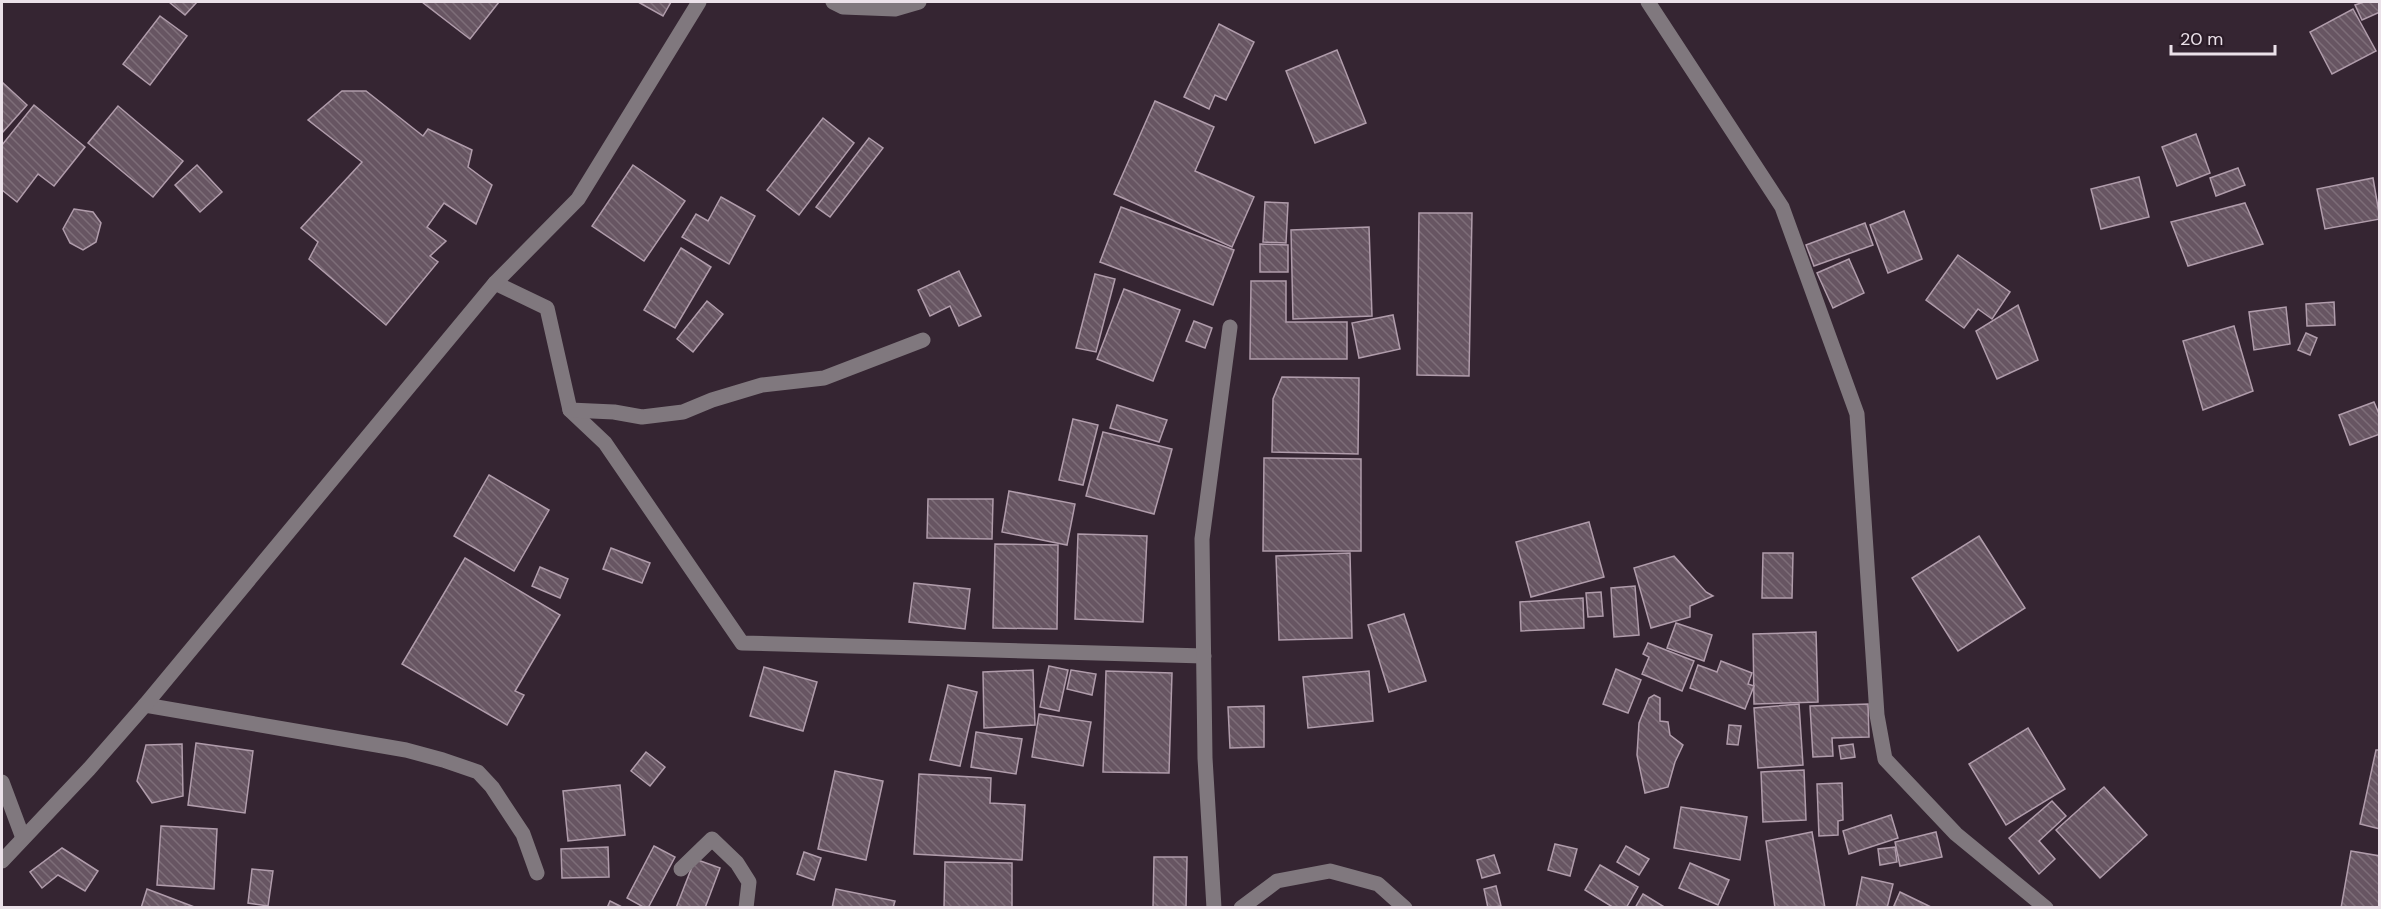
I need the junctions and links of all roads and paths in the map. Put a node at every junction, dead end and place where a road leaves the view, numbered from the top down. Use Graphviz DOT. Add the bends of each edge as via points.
graph roads {
  1 [pos="699,2"];
  2 [pos="833,2"];
  3 [pos="919,2"];
  4 [pos="1648,2"];
  5 [pos="495,283"];
  6 [pos="1230,327"];
  7 [pos="924,340"];
  8 [pos="570,410"];
  9 [pos="1204,656"];
  10 [pos="145,705"];
  11 [pos="2,782"];
  12 [pos="23,838"];
  13 [pos="2,861"];
  14 [pos="681,869"];
  15 [pos="537,873"];
  16 [pos="746,908"];
  17 [pos="1214,908"];
  18 [pos="1240,908"];
  19 [pos="1405,908"];
  20 [pos="2046,908"];
  1 -- 5 [label="street" via="578,199"];
  2 -- 3 [label="street" via="843,7 895,9"];
  4 -- 20 [label="street" via="1782,207 1857,414 1876,716 1885,759 1956,834"];
  5 -- 8 [label="street" via="547,308"];
  5 -- 10 [label="street"];
  6 -- 9 [label="street" via="1202,539"];
  7 -- 8 [label="street" via="824,378 762,385 684,412 642,417"];
  8 -- 9 [label="street" via="605,443 742,643"];
  9 -- 17 [label="street" via="1205,758"];
  10 -- 12 [label="street"];
  10 -- 15 [label="street" via="406,750 478,772 523,834"];
  11 -- 12 [label="street"];
  12 -- 13 [label="street"];
  14 -- 16 [label="street" via="712,839 737,863 749,882"];
  18 -- 19 [label="street" via="1277,881 1330,872 1378,884"];
}
